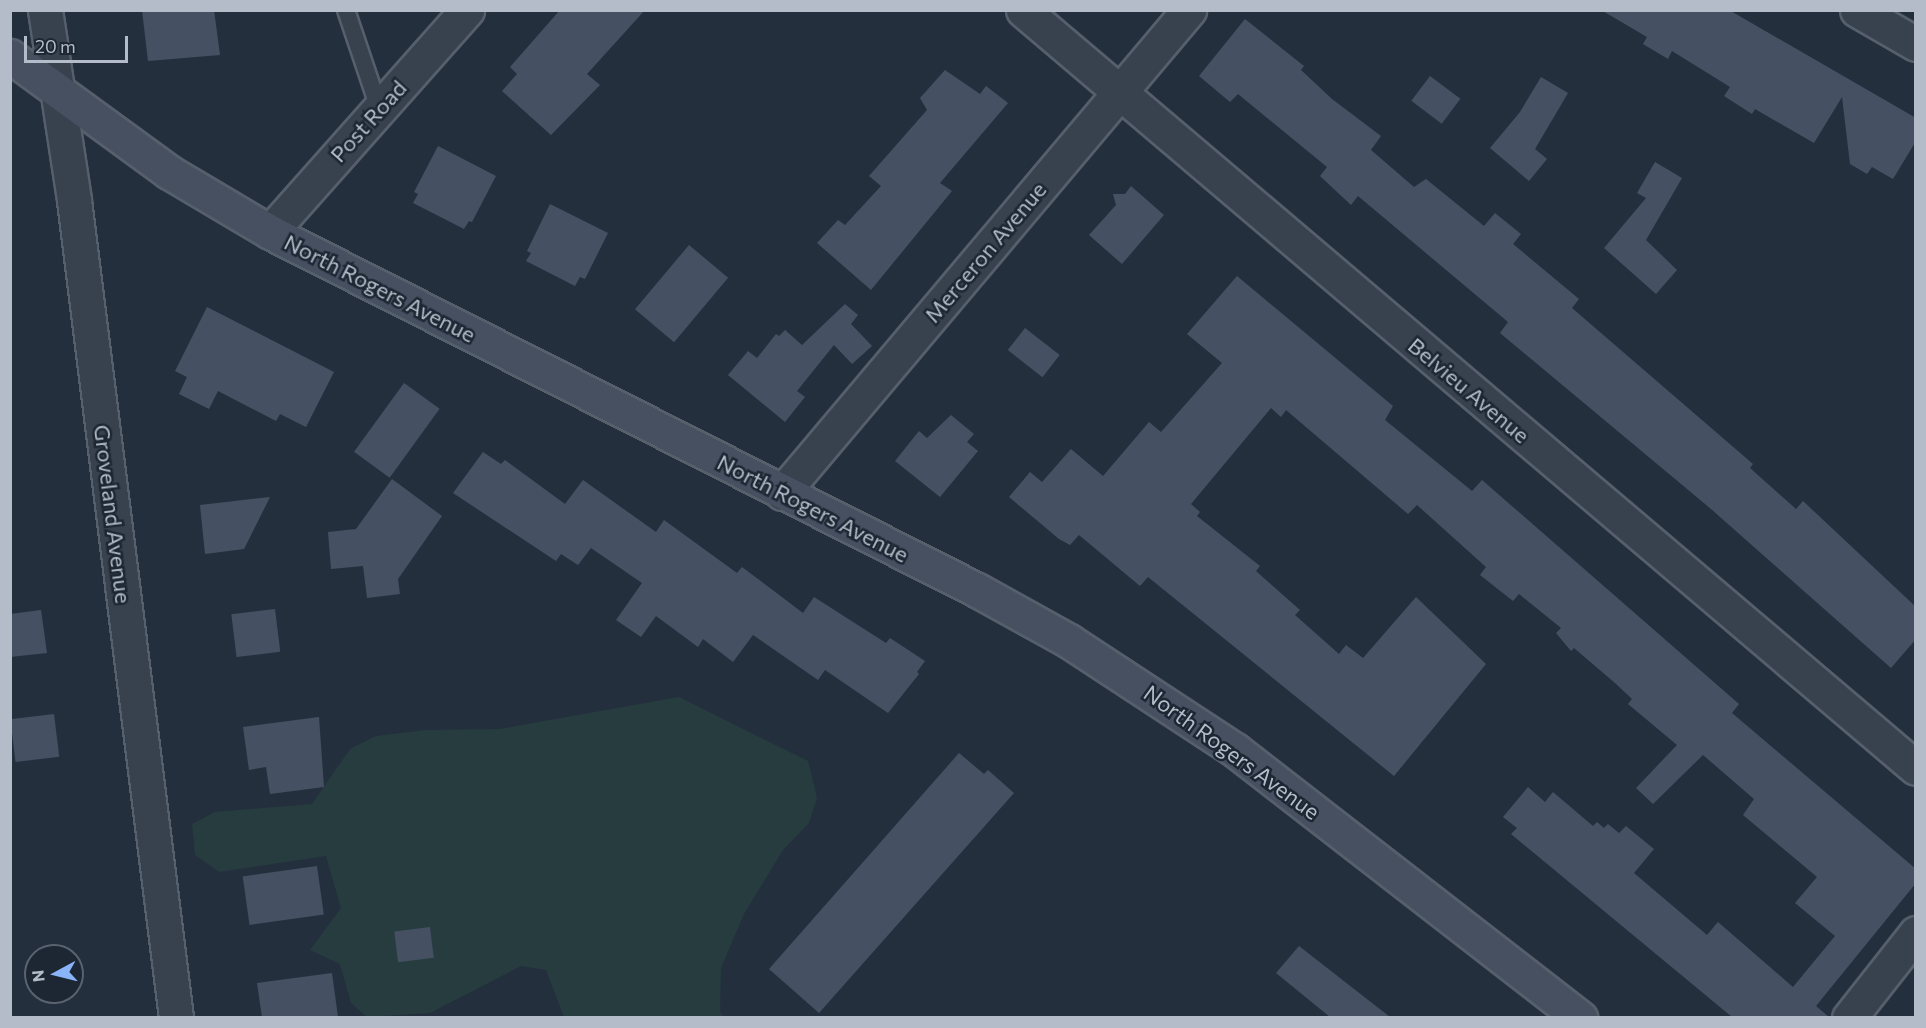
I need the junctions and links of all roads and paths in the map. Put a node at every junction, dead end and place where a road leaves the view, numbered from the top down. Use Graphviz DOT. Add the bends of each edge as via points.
graph roads {
  1 [pos="45,10"];
  2 [pos="346,10"];
  3 [pos="467,10"];
  4 [pos="1023,10"];
  5 [pos="1189,10"];
  6 [pos="1857,10"];
  7 [pos="1916,44"];
  8 [pos="10,56"];
  9 [pos="58,92"];
  10 [pos="1119,93"];
  11 [pos="379,108"];
  12 [pos="270,232"];
  13 [pos="782,493"];
  14 [pos="1916,768"];
  15 [pos="1916,933"];
  16 [pos="176,1017"];
  17 [pos="1580,1017"];
  18 [pos="1849,1017"];
  1 -- 9 [label="street, Groveland Avenue"];
  2 -- 11 [label="lane"];
  3 -- 11 [label="street, Post Road"];
  4 -- 10 [label="street, Belvieu Avenue"];
  5 -- 10 [label="street, Merceron Avenue"];
  6 -- 7 [label="street"];
  8 -- 9 [label="street, North Rogers Avenue"];
  9 -- 12 [label="street, North Rogers Avenue" via="170,172"];
  9 -- 16 [label="street, Groveland Avenue"];
  10 -- 13 [label="street, Merceron Avenue"];
  10 -- 14 [label="street, Belvieu Avenue"];
  11 -- 12 [label="street, Post Road"];
  12 -- 13 [label="street, North Rogers Avenue"];
  13 -- 17 [label="street, North Rogers Avenue" via="977,590 1152,693 1339,829"];
  15 -- 18 [label="street"];
}
